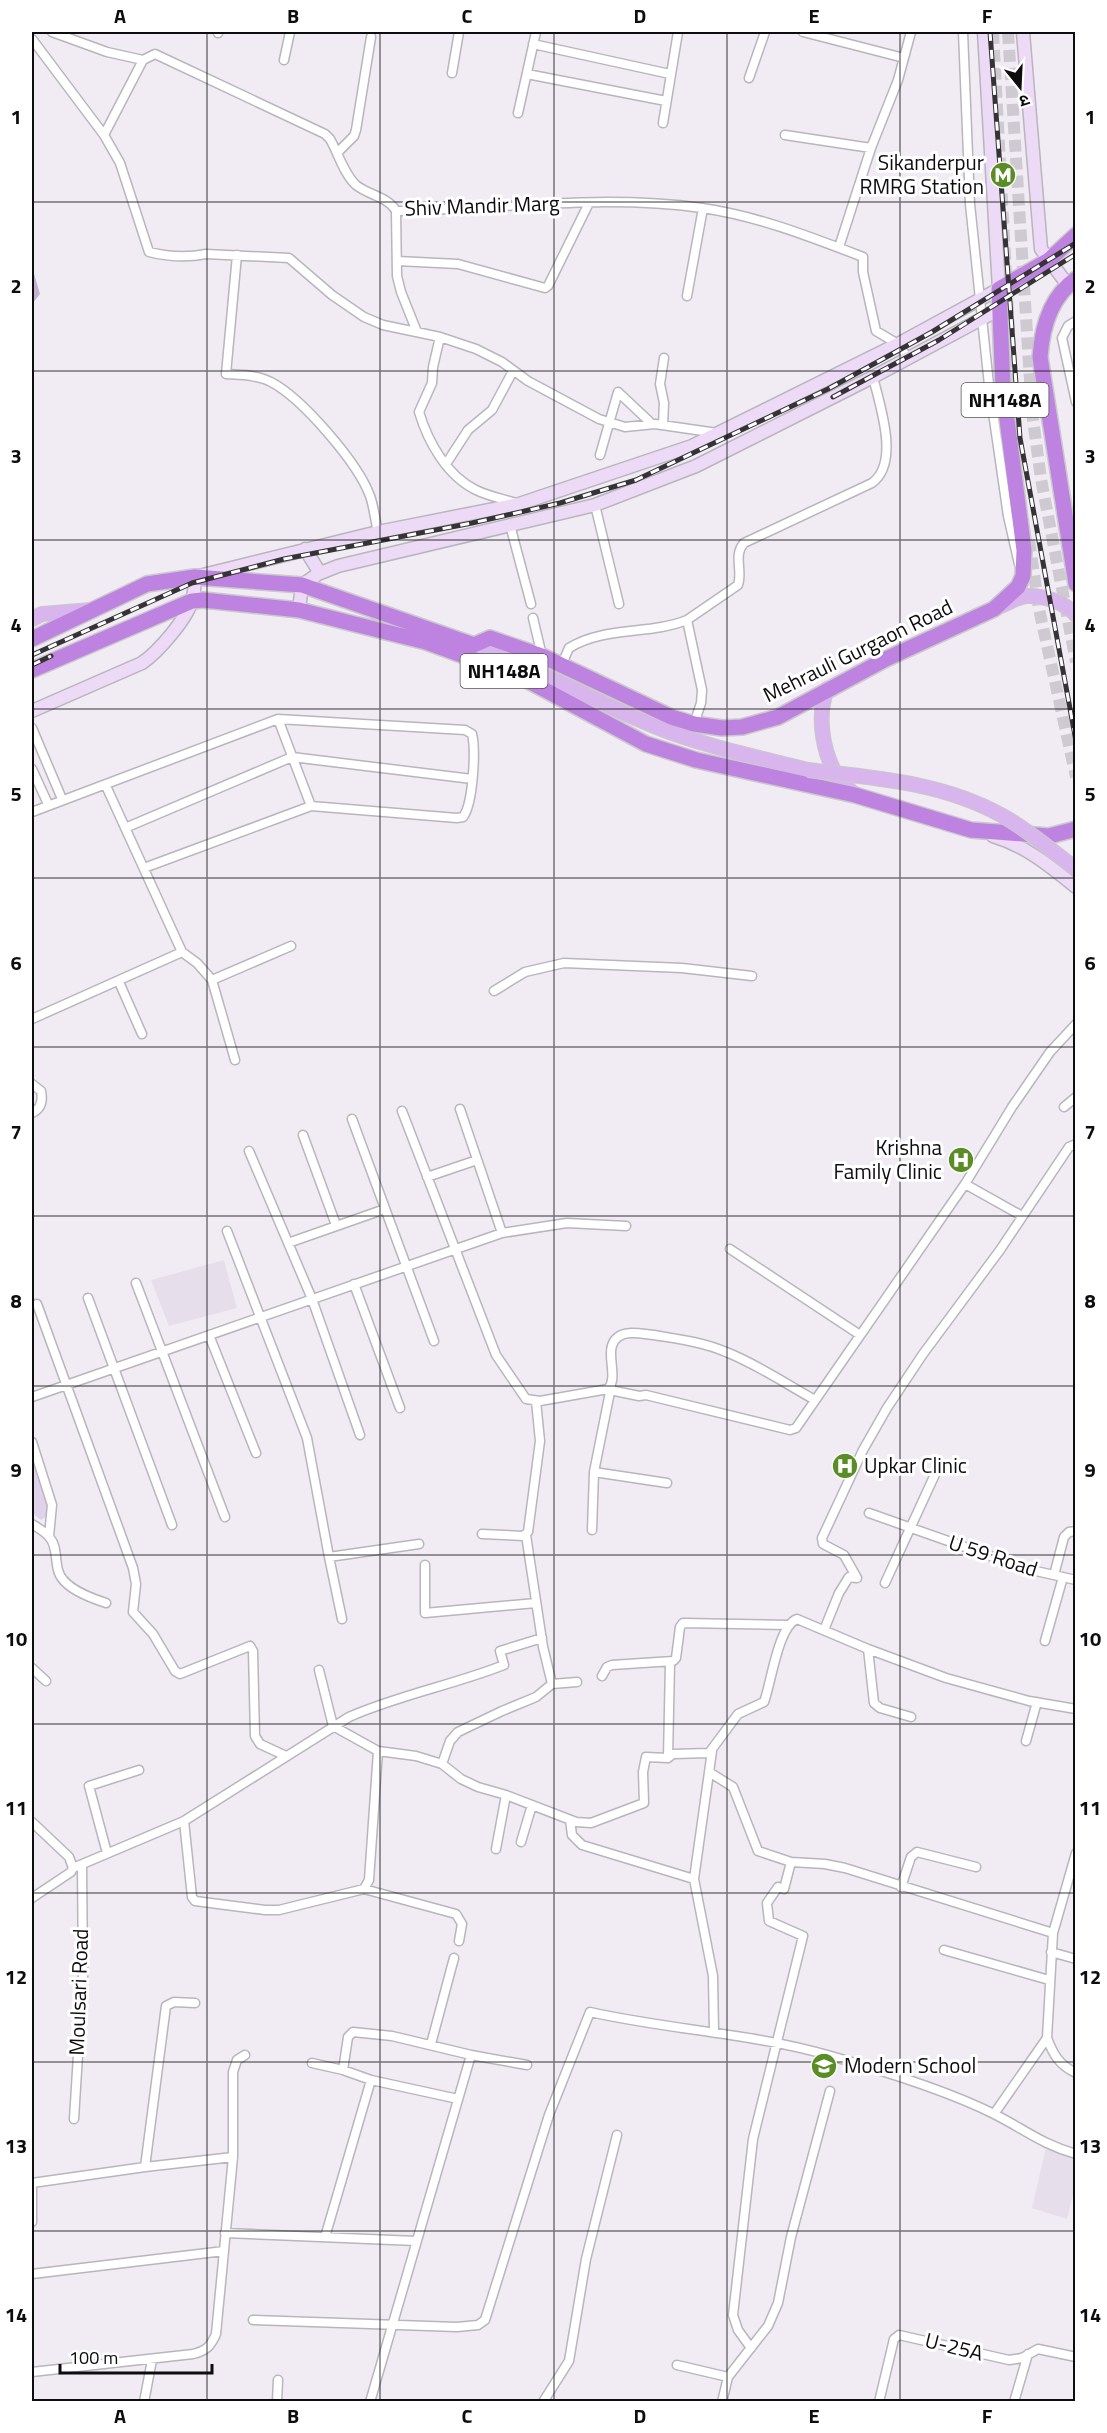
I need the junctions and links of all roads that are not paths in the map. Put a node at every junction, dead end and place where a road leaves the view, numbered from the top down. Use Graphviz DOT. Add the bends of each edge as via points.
graph roads {
  1 [pos="52,32"];
  2 [pos="290,32"];
  3 [pos="459,32"];
  4 [pos="536,32"];
  5 [pos="678,32"];
  6 [pos="765,32"];
  7 [pos="803,32"];
  8 [pos="911,32"];
  9 [pos="963,32"];
  10 [pos="984,32"];
  11 [pos="1023,32"];
  12 [pos="371,37"];
  13 [pos="32,39"];
  14 [pos="533,44"];
  15 [pos="904,58"];
  16 [pos="143,60"];
  17 [pos="284,60"];
  18 [pos="452,73"];
  19 [pos="527,74"];
  20 [pos="670,74"];
  21 [pos="749,78"];
  22 [pos="666,101"];
  23 [pos="518,113"];
  24 [pos="663,123"];
  25 [pos="104,135"];
  26 [pos="784,135"];
  27 [pos="871,148"];
  28 [pos="338,153"];
  29 [pos="589,203"];
  30 [pos="703,208"];
  31 [pos="396,211"];
  32 [pos="1076,235"];
  33 [pos="839,247"];
  34 [pos="237,255"];
  35 [pos="1049,260"];
  36 [pos="397,261"];
  37 [pos="1071,282"];
  38 [pos="999,289"];
  39 [pos="687,296"];
  40 [pos="981,300"];
  41 [pos="1000,309"];
  42 [pos="982,318"];
  43 [pos="1076,321"];
  44 [pos="417,332"];
  45 [pos="440,337"];
  46 [pos="898,344"];
  47 [pos="664,358"];
  48 [pos="908,358"];
  49 [pos="513,371"];
  50 [pos="873,377"];
  51 [pos="1076,402"];
  52 [pos="611,423"];
  53 [pos="651,424"];
  54 [pos="663,425"];
  55 [pos="717,434"];
  56 [pos="600,455"];
  57 [pos="446,464"];
  58 [pos="522,503"];
  59 [pos="595,505"];
  60 [pos="530,520"];
  61 [pos="510,525"];
  62 [pos="378,532"];
  63 [pos="1072,548"];
  64 [pos="305,549"];
  65 [pos="320,573"];
  66 [pos="1023,576"];
  67 [pos="195,577"];
  68 [pos="1076,584"];
  69 [pos="302,585"];
  70 [pos="192,601"];
  71 [pos="531,604"];
  72 [pos="619,604"];
  73 [pos="994,609"];
  74 [pos="92,610"];
  75 [pos="299,610"];
  76 [pos="1076,615"];
  77 [pos="533,618"];
  78 [pos="32,619"];
  79 [pos="687,620"];
  80 [pos="32,639"];
  81 [pos="474,645"];
  82 [pos="542,656"];
  83 [pos="561,666"];
  84 [pos="32,670"];
  85 [pos="827,689"];
  86 [pos="32,711"];
  87 [pos="278,719"];
  88 [pos="694,724"];
  89 [pos="32,728"];
  90 [pos="292,757"];
  91 [pos="32,769"];
  92 [pos="472,779"];
  93 [pos="106,786"];
  94 [pos="855,795"];
  95 [pos="62,799"];
  96 [pos="48,804"];
  97 [pos="311,806"];
  98 [pos="32,812"];
  99 [pos="125,828"];
  100 [pos="1076,829"];
  101 [pos="971,830"];
  102 [pos="144,868"];
  103 [pos="1076,869"];
  104 [pos="1076,887"];
  105 [pos="291,946"];
  106 [pos="182,952"];
  107 [pos="752,976"];
  108 [pos="212,980"];
  109 [pos="119,982"];
  110 [pos="494,991"];
  111 [pos="32,1019"];
  112 [pos="1076,1024"];
  113 [pos="142,1034"];
  114 [pos="235,1060"];
  115 [pos="32,1084"];
  116 [pos="1076,1097"];
  117 [pos="1064,1107"];
  118 [pos="460,1109"];
  119 [pos="402,1111"];
  120 [pos="32,1113"];
  121 [pos="352,1119"];
  122 [pos="303,1135"];
  123 [pos="1076,1144"];
  124 [pos="249,1151"];
  125 [pos="477,1160"];
  126 [pos="427,1177"];
  127 [pos="965,1184"];
  128 [pos="385,1209"];
  129 [pos="1022,1216"];
  130 [pos="336,1225"];
  131 [pos="626,1226"];
  132 [pos="226,1231"];
  133 [pos="502,1233"];
  134 [pos="288,1243"];
  135 [pos="455,1249"];
  136 [pos="730,1249"];
  137 [pos="405,1266"];
  138 [pos="136,1282"];
  139 [pos="354,1284"];
  140 [pos="88,1298"];
  141 [pos="312,1299"];
  142 [pos="37,1304"];
  143 [pos="261,1317"];
  144 [pos="209,1335"];
  145 [pos="860,1335"];
  146 [pos="434,1341"];
  147 [pos="161,1352"];
  148 [pos="115,1368"];
  149 [pos="66,1385"];
  150 [pos="610,1388"];
  151 [pos="32,1397"];
  152 [pos="815,1400"];
  153 [pos="536,1401"];
  154 [pos="400,1408"];
  155 [pos="360,1435"];
  156 [pos="32,1442"];
  157 [pos="256,1453"];
  158 [pos="937,1470"];
  159 [pos="594,1472"];
  160 [pos="667,1483"];
  161 [pos="869,1513"];
  162 [pos="225,1517"];
  163 [pos="32,1524"];
  164 [pos="172,1525"];
  165 [pos="912,1528"];
  166 [pos="592,1530"];
  167 [pos="1076,1531"];
  168 [pos="482,1534"];
  169 [pos="526,1535"];
  170 [pos="49,1536"];
  171 [pos="419,1544"];
  172 [pos="329,1557"];
  173 [pos="425,1564"];
  174 [pos="1058,1576"];
  175 [pos="1076,1580"];
  176 [pos="885,1583"];
  177 [pos="106,1603"];
  178 [pos="536,1603"];
  179 [pos="342,1619"];
  180 [pos="789,1626"];
  181 [pos="824,1630"];
  182 [pos="542,1638"];
  183 [pos="1045,1641"];
  184 [pos="868,1649"];
  185 [pos="670,1662"];
  186 [pos="32,1668"];
  187 [pos="319,1670"];
  188 [pos="602,1676"];
  189 [pos="46,1682"];
  190 [pos="577,1682"];
  191 [pos="552,1684"];
  192 [pos="1037,1702"];
  193 [pos="1076,1709"];
  194 [pos="910,1718"];
  195 [pos="333,1726"];
  196 [pos="1026,1741"];
  197 [pos="378,1751"];
  198 [pos="712,1751"];
  199 [pos="285,1756"];
  200 [pos="669,1758"];
  201 [pos="442,1764"];
  202 [pos="139,1770"];
  203 [pos="709,1772"];
  204 [pos="506,1795"];
  205 [pos="532,1805"];
  206 [pos="570,1820"];
  207 [pos="184,1821"];
  208 [pos="32,1822"];
  209 [pos="521,1842"];
  210 [pos="496,1849"];
  211 [pos="107,1853"];
  212 [pos="1076,1853"];
  213 [pos="791,1862"];
  214 [pos="77,1866"];
  215 [pos="976,1867"];
  216 [pos="694,1879"];
  217 [pos="901,1887"];
  218 [pos="364,1889"];
  219 [pos="32,1898"];
  220 [pos="1053,1933"];
  221 [pos="459,1941"];
  222 [pos="944,1950"];
  223 [pos="1050,1952"];
  224 [pos="454,1958"];
  225 [pos="1076,1959"];
  226 [pos="1049,1980"];
  227 [pos="195,2003"];
  228 [pos="714,2032"];
  229 [pos="1047,2038"];
  230 [pos="777,2042"];
  231 [pos="431,2044"];
  232 [pos="245,2055"];
  233 [pos="471,2055"];
  234 [pos="312,2063"];
  235 [pos="527,2066"];
  236 [pos="343,2070"];
  237 [pos="1076,2073"];
  238 [pos="371,2080"];
  239 [pos="830,2091"];
  240 [pos="458,2099"];
  241 [pos="994,2114"];
  242 [pos="74,2119"];
  243 [pos="617,2135"];
  244 [pos="1076,2154"];
  245 [pos="233,2157"];
  246 [pos="145,2167"];
  247 [pos="32,2183"];
  248 [pos="32,2222"];
  249 [pos="225,2233"];
  250 [pos="325,2237"];
  251 [pos="416,2241"];
  252 [pos="224,2251"];
  253 [pos="32,2274"];
  254 [pos="253,2320"];
  255 [pos="392,2324"];
  256 [pos="751,2348"];
  257 [pos="1025,2356"];
  258 [pos="1076,2357"];
  259 [pos="152,2360"];
  260 [pos="677,2365"];
  261 [pos="32,2373"];
  262 [pos="728,2378"];
  263 [pos="278,2380"];
  264 [pos="144,2402"];
  265 [pos="277,2402"];
  266 [pos="370,2402"];
  267 [pos="543,2402"];
  268 [pos="722,2402"];
  269 [pos="879,2402"];
  270 [pos="1014,2402"];
  1 -- 16 [label="street, Shiv Mandir Marg"];
  2 -- 17 [label="street"];
  3 -- 18 [label="street"];
  4 -- 14 [label="street"];
  5 -- 20 [label="street"];
  6 -- 21 [label="street"];
  7 -- 15 [label="street"];
  8 -- 15 [label="street"];
  9 -- 40 [label="street" via="970,204"];
  10 -- 38 [label="street"];
  11 -- 35 [label="street" via="1041,249"];
  12 -- 28 [label="street" via="356,130"];
  13 -- 25 [label="street"];
  14 -- 19 [label="street"];
  14 -- 20 [label="street"];
  15 -- 27 [label="street"];
  16 -- 25 [label="street"];
  16 -- 28 [label="street, Shiv Mandir Marg" via="155,54 300,121 325,134"];
  19 -- 22 [label="street"];
  19 -- 23 [label="street"];
  20 -- 22 [label="street"];
  22 -- 24 [label="street"];
  25 -- 34 [label="street" via="120,163 149,252 170,257"];
  26 -- 27 [label="street"];
  27 -- 33 [label="street"];
  28 -- 31 [label="street, Shiv Mandir Marg" via="354,183 391,203"];
  29 -- 30 [label="street, Shiv Mandir Marg" via="623,201"];
  29 -- 31 [label="street, Shiv Mandir Marg"];
  29 -- 36 [label="street" via="545,288 458,264"];
  30 -- 33 [label="street, Shiv Mandir Marg" via="758,219"];
  30 -- 39 [label="street"];
  31 -- 36 [label="street"];
  32 -- 35 [label="highway"];
  33 -- 46 [label="street, Shiv Mandir Marg" via="863,257 872,323 881,336"];
  34 -- 44 [label="street" via="289,258 354,311 376,322"];
  34 -- 62 [label="street" via="226,374 271,381 331,435 365,485"];
  35 -- 37 [label="street"];
  35 -- 38 [label="highway"];
  36 -- 44 [label="street" via="399,285"];
  37 -- 63 [label="highway, NH148A" via="1046,316 1040,357"];
  38 -- 40 [label="street"];
  38 -- 41 [label="highway, NH148A"];
  40 -- 42 [label="street"];
  40 -- 46 [label="street"];
  41 -- 42 [label="street"];
  41 -- 66 [label="highway, NH148A" via="1004,389 1024,550"];
  42 -- 48 [label="street"];
  42 -- 66 [label="street" via="1008,516"];
  43 -- 51 [label="street" via="1062,338"];
  44 -- 45 [label="street"];
  45 -- 49 [label="street" via="491,356"];
  45 -- 57 [label="street" via="432,383 419,412"];
  46 -- 48 [label="street"];
  46 -- 55 [label="street"];
  47 -- 54 [label="street" via="660,384"];
  48 -- 50 [label="street"];
  49 -- 52 [label="street"];
  49 -- 57 [label="street" via="492,410 468,430"];
  50 -- 59 [label="street" via="696,466"];
  50 -- 79 [label="street" via="886,444 881,477 744,543 738,555 738,585"];
  52 -- 53 [label="street" via="634,428"];
  52 -- 53 [label="street" via="618,392"];
  52 -- 56 [label="street"];
  53 -- 54 [label="street"];
  54 -- 55 [label="street"];
  55 -- 58 [label="street"];
  57 -- 58 [label="street" via="457,478 476,490"];
  58 -- 60 [label="street"];
  58 -- 62 [label="street"];
  59 -- 60 [label="street"];
  59 -- 72 [label="street"];
  60 -- 61 [label="street"];
  61 -- 65 [label="street"];
  61 -- 71 [label="street"];
  62 -- 64 [label="street"];
  63 -- 68 [label="highway, NH148A"];
  64 -- 65 [label="street"];
  64 -- 67 [label="street"];
  65 -- 69 [label="street"];
  66 -- 73 [label="highway, Mehrauli Gurgaon Road / NH148A" via="1018,587"];
  67 -- 69 [label="highway, Mehrauli Gurgaon Road / NH148A"];
  67 -- 70 [label="street"];
  67 -- 74 [label="highway, Mehrauli Gurgaon Road / NH148A" via="147,584"];
  69 -- 75 [label="street"];
  69 -- 81 [label="highway, Mehrauli Gurgaon Road / NH148A"];
  70 -- 75 [label="highway, NH148A"];
  70 -- 84 [label="highway, NH148A"];
  70 -- 86 [label="street" via="166,641 142,663"];
  73 -- 76 [label="main road" via="1025,596 1053,600"];
  73 -- 85 [label="highway, Mehrauli Gurgaon Road / NH148A"];
  74 -- 78 [label="main road" via="42,614"];
  74 -- 80 [label="highway, Mehrauli Gurgaon Road / NH148A"];
  75 -- 94 [label="highway, NH148A" via="426,642 519,676 646,744 696,760"];
  77 -- 82 [label="street"];
  79 -- 83 [label="street" via="672,627 583,641 569,648"];
  79 -- 88 [label="street" via="702,690"];
  81 -- 82 [label="highway, Mehrauli Gurgaon Road / NH148A" via="490,638"];
  81 -- 103 [label="main road, bridge" via="523,663 654,726 706,744 808,770 916,783 956,796 1000,814"];
  82 -- 83 [label="highway, Mehrauli Gurgaon Road / NH148A"];
  83 -- 88 [label="highway, Mehrauli Gurgaon Road / NH148A"];
  85 -- 88 [label="highway, Mehrauli Gurgaon Road / NH148A" via="777,717 742,727"];
  85 -- 94 [label="main road" via="820,715 826,748 836,775"];
  87 -- 90 [label="street"];
  87 -- 92 [label="street" via="465,730 473,738"];
  87 -- 93 [label="street"];
  89 -- 95 [label="street"];
  90 -- 92 [label="street"];
  90 -- 97 [label="street"];
  90 -- 99 [label="street"];
  91 -- 96 [label="street"];
  92 -- 97 [label="street" via="463,817"];
  93 -- 95 [label="street"];
  93 -- 99 [label="street"];
  94 -- 101 [label="highway, NH148A"];
  95 -- 96 [label="street"];
  96 -- 98 [label="street"];
  97 -- 102 [label="street"];
  99 -- 102 [label="street"];
  100 -- 101 [label="highway, NH148A" via="1049,836"];
  101 -- 104 [label="street" via="1022,847"];
  102 -- 106 [label="street"];
  105 -- 108 [label="street"];
  106 -- 108 [label="street"];
  106 -- 109 [label="street"];
  107 -- 110 [label="street" via="682,968 564,963 525,972"];
  108 -- 114 [label="street"];
  109 -- 111 [label="street"];
  109 -- 113 [label="street"];
  112 -- 127 [label="street" via="1012,1107"];
  115 -- 120 [label="street" via="42,1096 40,1106"];
  116 -- 117 [label="street"];
  118 -- 125 [label="street"];
  119 -- 126 [label="street"];
  121 -- 128 [label="street"];
  122 -- 130 [label="street"];
  123 -- 129 [label="street" via="1069,1147"];
  124 -- 134 [label="street"];
  125 -- 126 [label="street"];
  125 -- 133 [label="street"];
  126 -- 135 [label="street"];
  127 -- 129 [label="street"];
  127 -- 145 [label="street"];
  128 -- 130 [label="street"];
  128 -- 137 [label="street"];
  129 -- 181 [label="street" via="887,1408 845,1485 822,1541 847,1559 857,1578 847,1579"];
  130 -- 134 [label="street"];
  131 -- 133 [label="street" via="567,1223"];
  132 -- 143 [label="street"];
  133 -- 135 [label="street"];
  134 -- 141 [label="street"];
  135 -- 137 [label="street"];
  135 -- 153 [label="street" via="496,1355 522,1395"];
  136 -- 145 [label="street"];
  137 -- 139 [label="street"];
  137 -- 146 [label="street"];
  138 -- 147 [label="street"];
  139 -- 141 [label="street"];
  139 -- 154 [label="street"];
  140 -- 148 [label="street"];
  141 -- 143 [label="street"];
  141 -- 155 [label="street"];
  142 -- 149 [label="street"];
  143 -- 144 [label="street"];
  143 -- 172 [label="street" via="309,1444"];
  144 -- 147 [label="street"];
  144 -- 157 [label="street"];
  145 -- 152 [label="street"];
  147 -- 148 [label="street"];
  147 -- 162 [label="street"];
  148 -- 149 [label="street"];
  148 -- 164 [label="street"];
  149 -- 151 [label="street"];
  149 -- 199 [label="street" via="133,1568 136,1584 132,1609 136,1618 153,1634 174,1671 180,1674 250,1646 255,1736 260,1744"];
  150 -- 152 [label="street" via="790,1430 799,1426"];
  150 -- 152 [label="street" via="614,1341 624,1334 637,1333 677,1338 726,1352"];
  150 -- 153 [label="street"];
  150 -- 159 [label="street"];
  153 -- 169 [label="street" via="540,1441"];
  156 -- 170 [label="street" via="52,1505"];
  158 -- 165 [label="street"];
  159 -- 160 [label="street"];
  159 -- 166 [label="street"];
  161 -- 165 [label="street, U 59 Road"];
  163 -- 170 [label="street"];
  165 -- 174 [label="street, U 59 Road" via="1027,1569"];
  165 -- 176 [label="street"];
  167 -- 174 [label="street" via="1064,1537"];
  168 -- 169 [label="street"];
  169 -- 178 [label="street"];
  170 -- 177 [label="street" via="63,1579 90,1598"];
  171 -- 172 [label="street"];
  172 -- 179 [label="street"];
  173 -- 178 [label="street" via="425,1613"];
  174 -- 175 [label="street, U 59 Road"];
  174 -- 183 [label="street"];
  178 -- 182 [label="street"];
  180 -- 181 [label="street" via="794,1619 801,1619"];
  180 -- 185 [label="street" via="683,1623 676,1658"];
  180 -- 198 [label="street" via="771,1671 764,1702 738,1714"];
  181 -- 184 [label="street"];
  182 -- 191 [label="street"];
  182 -- 195 [label="street" via="500,1651 504,1665 367,1709"];
  184 -- 192 [label="street" via="946,1678"];
  184 -- 194 [label="street" via="874,1703"];
  185 -- 188 [label="street" via="612,1665"];
  185 -- 200 [label="street"];
  186 -- 189 [label="street"];
  187 -- 195 [label="street"];
  190 -- 191 [label="street"];
  191 -- 201 [label="street" via="536,1697 458,1731"];
  192 -- 193 [label="street"];
  192 -- 196 [label="street"];
  195 -- 197 [label="street"];
  195 -- 199 [label="street"];
  197 -- 201 [label="street"];
  197 -- 218 [label="street" via="369,1880"];
  198 -- 200 [label="street" via="673,1754"];
  198 -- 203 [label="street"];
  199 -- 207 [label="street"];
  200 -- 206 [label="street" via="646,1757 645,1796 641,1805 591,1823"];
  201 -- 204 [label="street" via="470,1783"];
  202 -- 211 [label="street" via="89,1786"];
  203 -- 213 [label="street" via="733,1787 758,1851"];
  203 -- 216 [label="street"];
  204 -- 205 [label="street"];
  204 -- 210 [label="street"];
  205 -- 206 [label="street"];
  205 -- 209 [label="street"];
  206 -- 216 [label="street" via="573,1838 582,1845"];
  207 -- 211 [label="street"];
  207 -- 218 [label="street" via="195,1901 279,1910"];
  208 -- 214 [label="street, Moulsari Road"];
  211 -- 214 [label="street"];
  212 -- 220 [label="street"];
  213 -- 217 [label="street" via="836,1866"];
  213 -- 230 [label="street" via="784,1889 778,1887 767,1903 769,1921 803,1936"];
  214 -- 219 [label="street"];
  214 -- 242 [label="street, Moulsari Road" via="83,1975"];
  215 -- 217 [label="street" via="917,1852 911,1857"];
  216 -- 228 [label="street" via="713,1976"];
  217 -- 220 [label="street"];
  218 -- 221 [label="street" via="456,1914 462,1924"];
  220 -- 223 [label="street"];
  222 -- 226 [label="street"];
  223 -- 225 [label="street"];
  223 -- 226 [label="street"];
  224 -- 231 [label="street"];
  226 -- 229 [label="street"];
  227 -- 246 [label="street" via="174,2002 166,2006"];
  228 -- 230 [label="street"];
  228 -- 255 [label="street" via="590,2012 553,2106 485,2320 478,2325 457,2327"];
  229 -- 237 [label="street" via="1053,2054"];
  229 -- 241 [label="street"];
  230 -- 241 [label="street" via="897,2077"];
  230 -- 256 [label="street" via="753,2139 733,2315"];
  231 -- 233 [label="street"];
  231 -- 236 [label="street" via="353,2032 348,2037"];
  232 -- 245 [label="street" via="237,2060 233,2072"];
  233 -- 235 [label="street"];
  233 -- 240 [label="street"];
  234 -- 236 [label="street"];
  236 -- 238 [label="street"];
  238 -- 240 [label="street"];
  238 -- 250 [label="street"];
  239 -- 256 [label="street" via="791,2236 778,2303 768,2326"];
  240 -- 251 [label="street"];
  241 -- 244 [label="street" via="1055,2148"];
  243 -- 267 [label="street" via="586,2259 568,2361"];
  245 -- 246 [label="street"];
  245 -- 249 [label="street"];
  246 -- 247 [label="street"];
  247 -- 248 [label="street"];
  249 -- 250 [label="street"];
  249 -- 252 [label="street"];
  250 -- 251 [label="street"];
  251 -- 255 [label="street"];
  252 -- 253 [label="street"];
  252 -- 259 [label="street" via="213,2342 201,2352"];
  254 -- 255 [label="street"];
  255 -- 266 [label="street"];
  256 -- 262 [label="street"];
  257 -- 258 [label="street" via="1042,2349"];
  257 -- 269 [label="street, U-25A" via="1001,2359 896,2336"];
  257 -- 270 [label="street"];
  259 -- 261 [label="street"];
  259 -- 264 [label="street"];
  260 -- 262 [label="street"];
  262 -- 268 [label="street"];
  263 -- 265 [label="street"];
}
